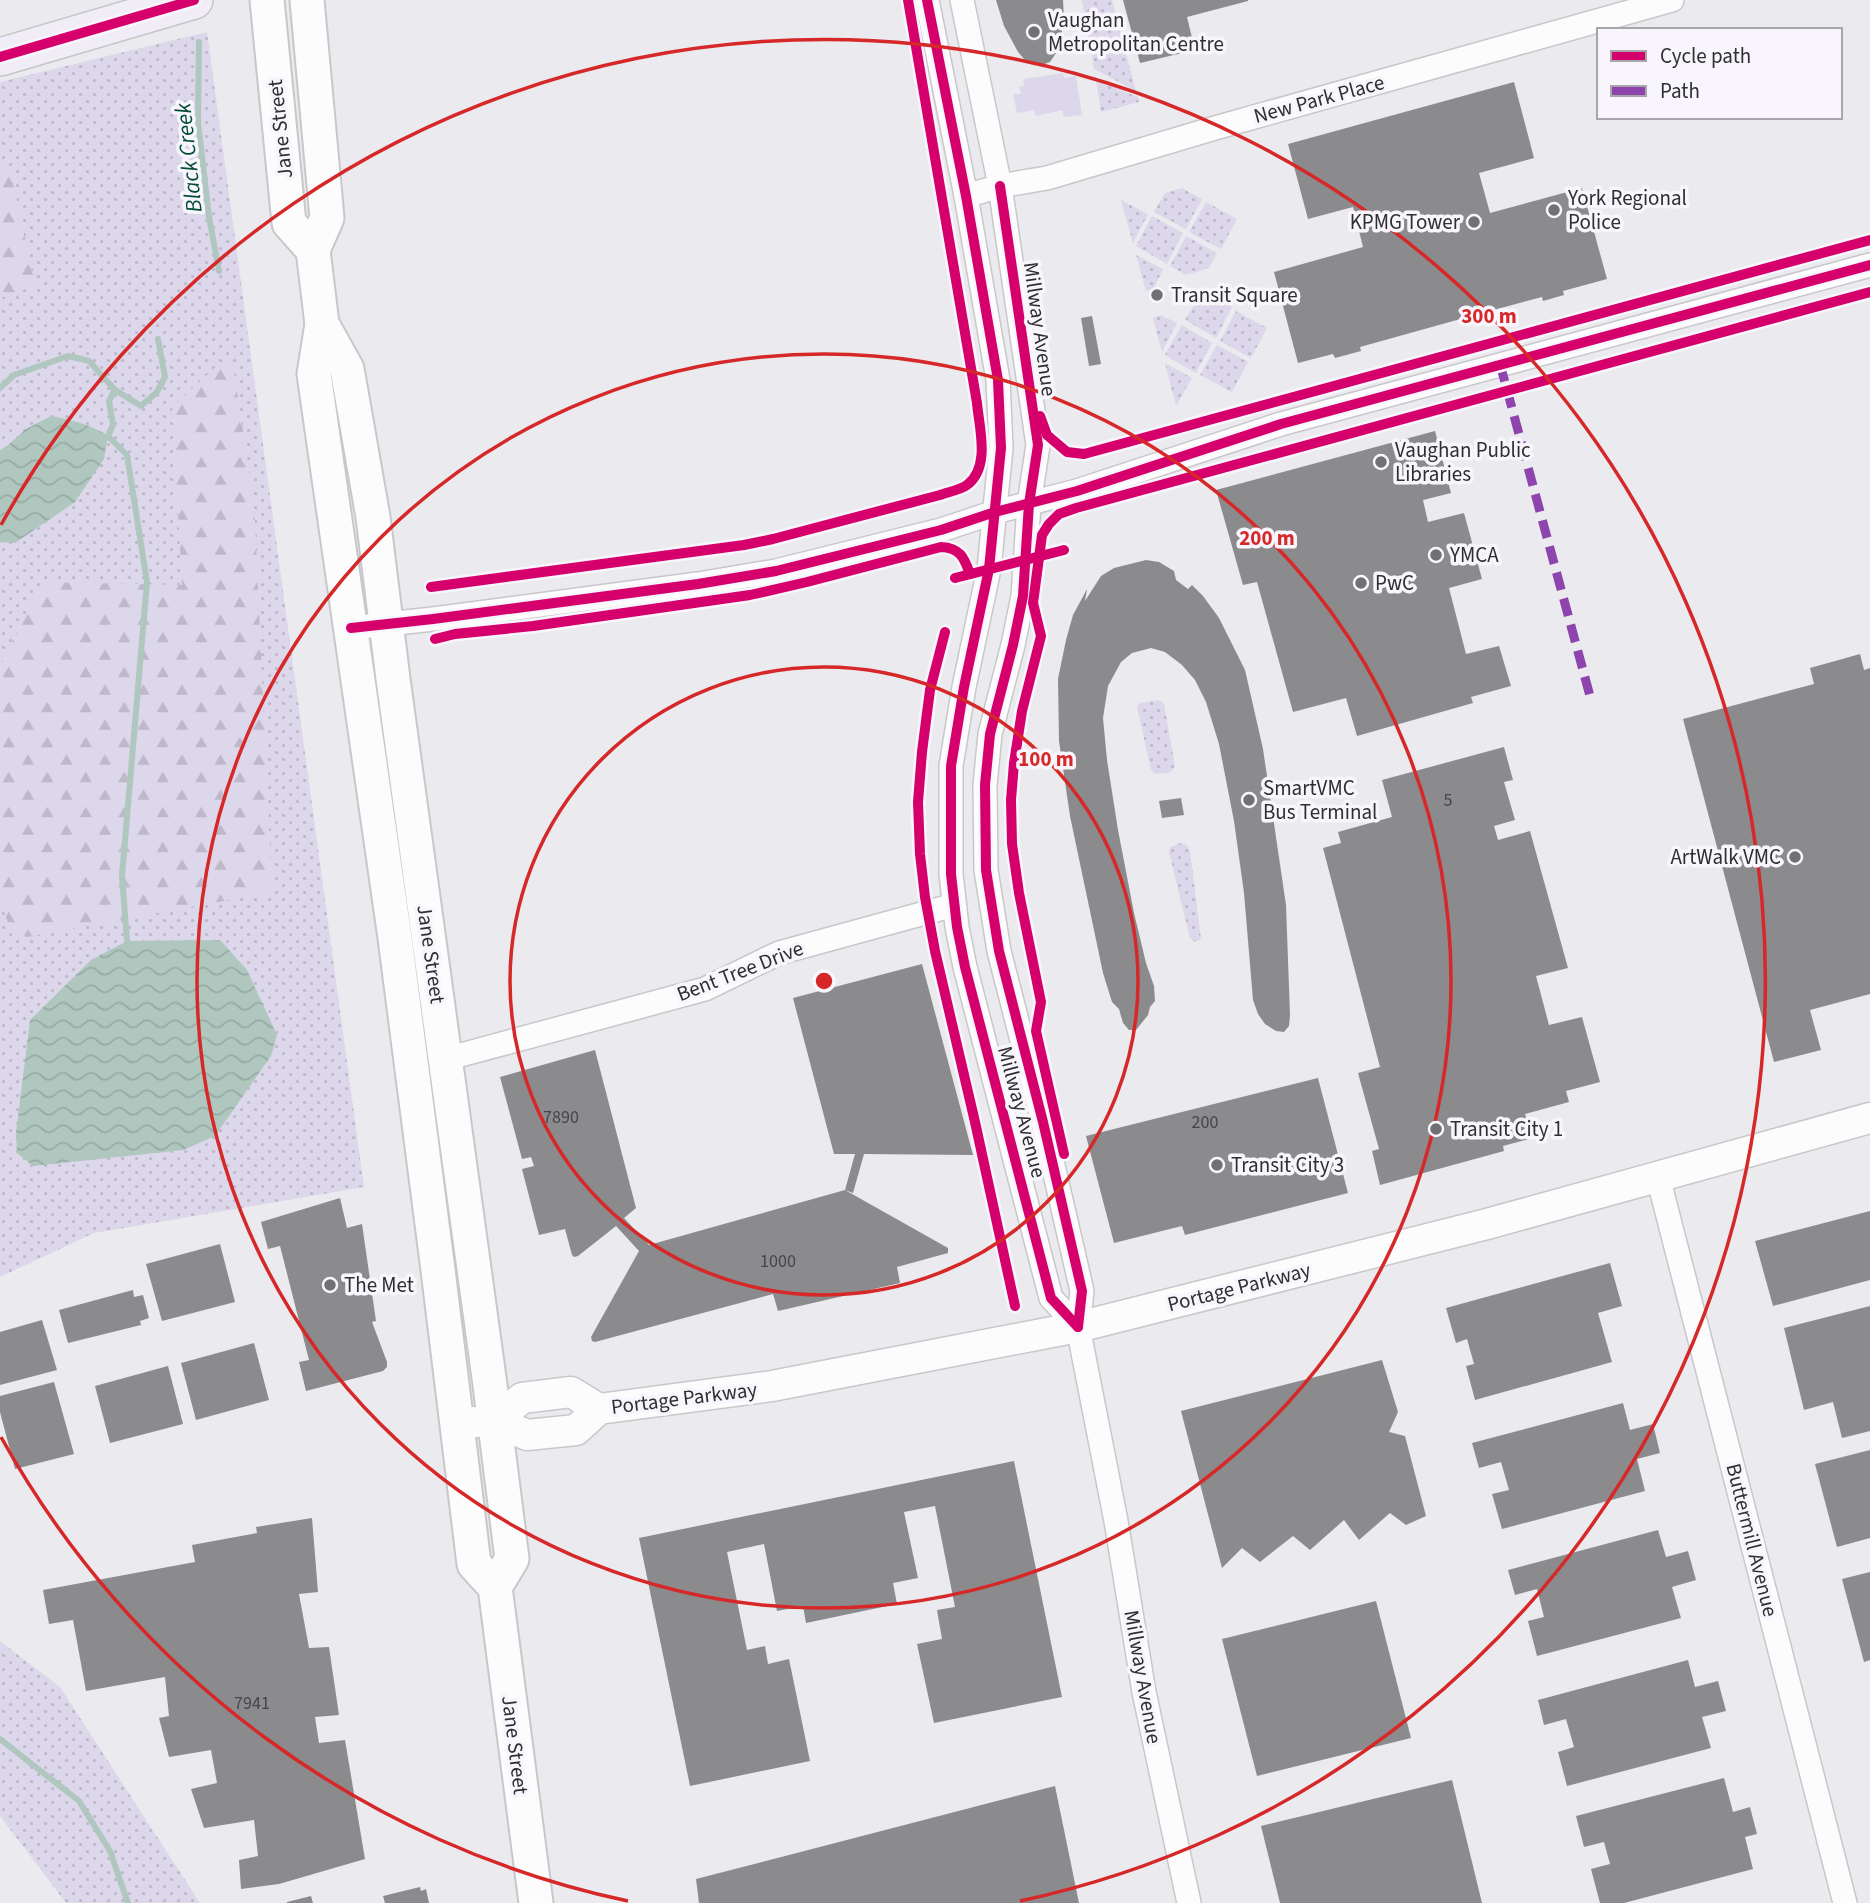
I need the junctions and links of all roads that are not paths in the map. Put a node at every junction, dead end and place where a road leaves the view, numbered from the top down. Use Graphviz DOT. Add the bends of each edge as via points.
graph roads {
  1 [pos="194,0"];
  2 [pos="267,0"];
  3 [pos="307,0"];
  4 [pos="927,0"];
  5 [pos="962,0"];
  6 [pos="1672,0"];
  7 [pos="0,57"];
  8 [pos="1000,186"];
  9 [pos="966,196"];
  10 [pos="313,250"];
  11 [pos="1870,265"];
  12 [pos="322,324"];
  13 [pos="1029,504"];
  14 [pos="995,512"];
  15 [pos="386,625"];
  16 [pos="351,628"];
  17 [pos="954,905"];
  18 [pos="446,1059"];
  19 [pos="1870,1118"];
  20 [pos="1658,1177"];
  21 [pos="1078,1327"];
  22 [pos="495,1421"];
  23 [pos="457,1423"];
  24 [pos="495,1587"];
  25 [pos="536,1903"];
  26 [pos="1189,1903"];
  27 [pos="1845,1903"];
  1 -- 7 [label="main road"];
  2 -- 10 [label="main road, Jane Street" via="289,223"];
  3 -- 10 [label="main road, Jane Street" via="327,218"];
  4 -- 9 [label="street, Millway Avenue"];
  5 -- 8 [label="street, Millway Avenue"];
  6 -- 8 [label="street, New Park Place" via="1047,178"];
  8 -- 9 [label="street, New Park Place"];
  8 -- 13 [label="street, Millway Avenue" via="1038,445"];
  9 -- 14 [label="street, Millway Avenue" via="998,380 1001,448"];
  10 -- 12 [label="main road, Jane Street"];
  11 -- 13 [label="street" via="1281,424"];
  12 -- 15 [label="main road, Jane Street" via="348,369"];
  12 -- 16 [label="main road, Jane Street" via="314,374"];
  13 -- 14 [label="street"];
  13 -- 21 [label="street, Millway Avenue" via="1023,596 990,734 986,870 999,951 1082,1291"];
  14 -- 15 [label="street" via="776,571"];
  14 -- 17 [label="street, Millway Avenue" via="989,569 951,766"];
  15 -- 16 [label="street"];
  15 -- 18 [label="main road, Jane Street"];
  16 -- 23 [label="main road, Jane Street"];
  17 -- 18 [label="street, Bent Tree Drive" via="779,953 705,989"];
  17 -- 21 [label="street, Millway Avenue" via="965,967 1051,1298"];
  18 -- 22 [label="main road, Jane Street"];
  19 -- 20 [label="street, Portage Parkway"];
  20 -- 21 [label="street, Portage Parkway"];
  20 -- 27 [label="street, Buttermill Avenue"];
  21 -- 22 [label="street, Portage Parkway" via="772,1387 598,1409 571,1392 522,1398"];
  21 -- 26 [label="street, Millway Avenue" via="1144,1692"];
  22 -- 23 [label="street"];
  22 -- 24 [label="main road, Jane Street" via="512,1559"];
  23 -- 24 [label="main road, Jane Street" via="474,1564"];
  24 -- 25 [label="main road, Jane Street"];
}
